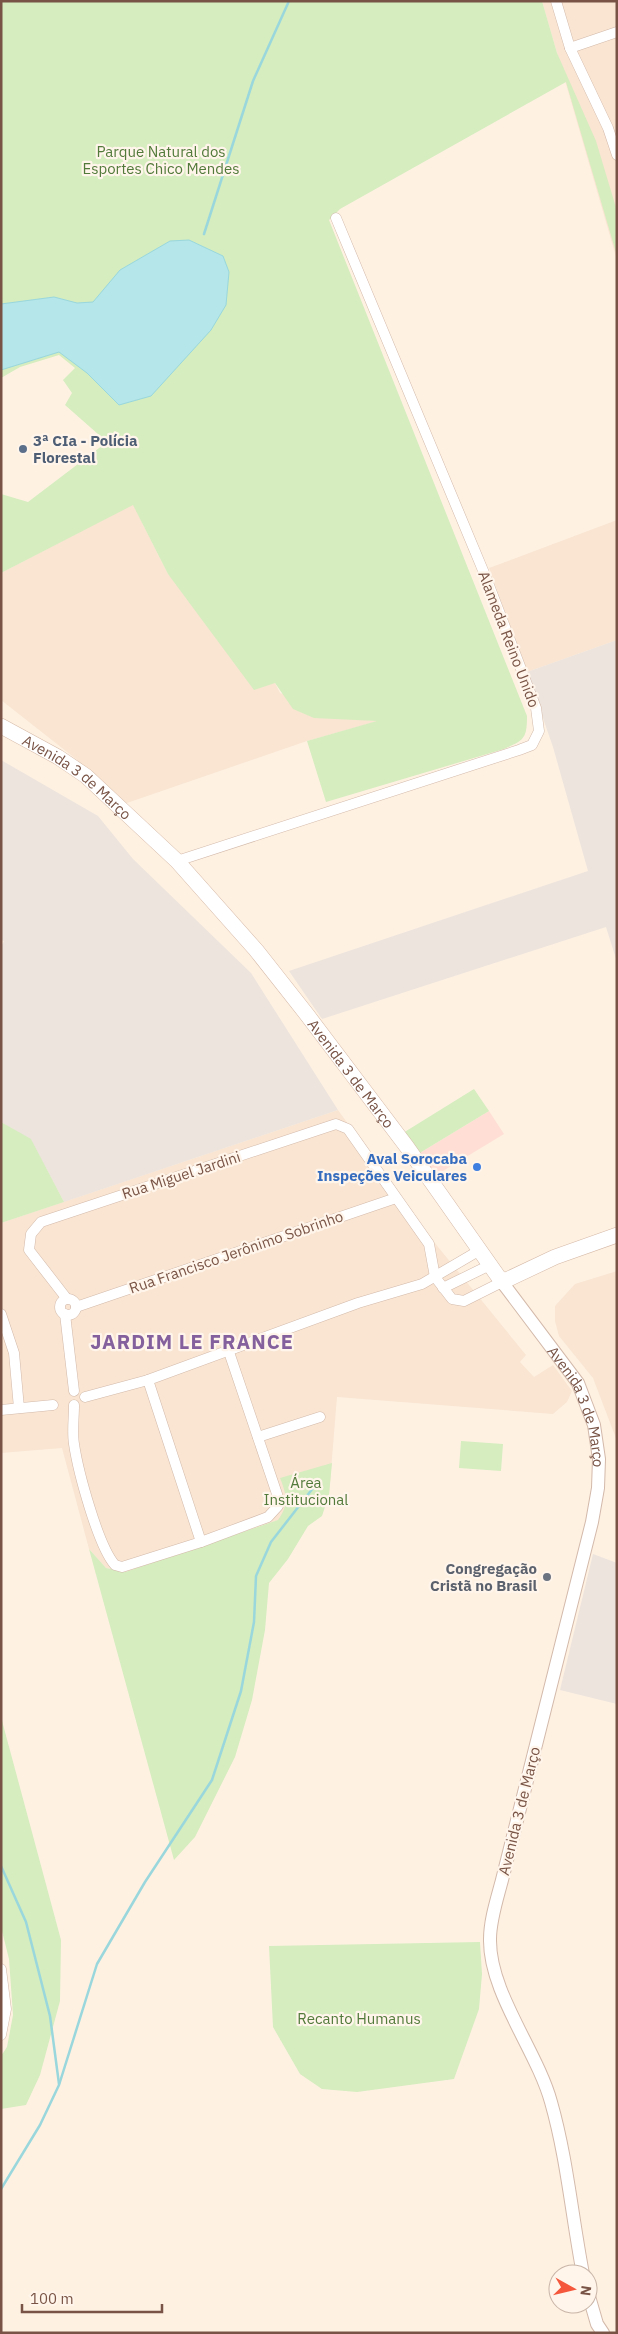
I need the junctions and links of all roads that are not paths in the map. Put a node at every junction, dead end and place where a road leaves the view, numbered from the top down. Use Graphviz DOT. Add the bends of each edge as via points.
graph roads {
  1 [pos="556,1"];
  2 [pos="617,32"];
  3 [pos="570,48"];
  4 [pos="613,127"];
  5 [pos="617,155"];
  6 [pos="336,218"];
  7 [pos="1,726"];
  8 [pos="177,861"];
  9 [pos="396,1198"];
  10 [pos="617,1235"];
  11 [pos="480,1250"];
  12 [pos="490,1265"];
  13 [pos="435,1277"];
  14 [pos="502,1282"];
  15 [pos="443,1288"];
  16 [pos="67,1299"];
  17 [pos="76,1307"];
  18 [pos="1,1314"];
  19 [pos="64,1314"];
  20 [pos="229,1352"];
  21 [pos="148,1380"];
  22 [pos="74,1391"];
  23 [pos="85,1397"];
  24 [pos="53,1405"];
  25 [pos="74,1405"];
  26 [pos="20,1408"];
  27 [pos="1,1410"];
  28 [pos="320,1417"];
  29 [pos="258,1437"];
  30 [pos="200,1542"];
  31 [pos="1,1970"];
  32 [pos="1,2035"];
  33 [pos="581,2264"];
  34 [pos="595,2314"];
  35 [pos="603,2333"];
  1 -- 3 [label="street"];
  2 -- 3 [label="street"];
  3 -- 4 [label="street"];
  4 -- 5 [label="street"];
  6 -- 8 [label="street, Alameda Reino Unido" via="487,580 536,708 539,731 532,745 519,750"];
  7 -- 8 [label="main road, Avenida 3 de Março" via="86,776"];
  8 -- 11 [label="main road, Avenida 3 de Março" via="256,950 308,1016"];
  9 -- 13 [label="street" via="428,1244"];
  9 -- 16 [label="street, Rua Miguel Jardini" via="348,1129 336,1124 42,1222 31,1234 29,1250"];
  9 -- 17 [label="street, Rua Francisco Jerônimo Sobrinho"];
  10 -- 14 [label="main road" via="556,1257"];
  11 -- 12 [label="main road, Avenida 3 de Março"];
  11 -- 13 [label="street"];
  12 -- 14 [label="main road, Avenida 3 de Março"];
  12 -- 15 [label="street"];
  13 -- 15 [label="street"];
  13 -- 20 [label="street"];
  14 -- 15 [label="street" via="464,1301 452,1299"];
  14 -- 33 [label="street, Avenida 3 de Março" via="578,1383 594,1425 599,1459 592,1522 490,1938 501,1991 546,2083 561,2136"];
  16 -- 17 [label="street" via="72,1300"];
  16 -- 19 [label="street" via="60,1306"];
  17 -- 19 [label="street" via="73,1314"];
  18 -- 26 [label="street" via="14,1353"];
  19 -- 22 [label="street"];
  20 -- 21 [label="street"];
  20 -- 29 [label="street"];
  21 -- 23 [label="street"];
  21 -- 30 [label="street"];
  22 -- 23 [label="street" via="80,1391"];
  22 -- 25 [label="street" via="70,1398"];
  23 -- 25 [label="street" via="82,1404"];
  24 -- 26 [label="street"];
  25 -- 30 [label="street" via="74,1443 94,1520 108,1557 115,1565 122,1567"];
  26 -- 27 [label="street"];
  28 -- 29 [label="street"];
  29 -- 30 [label="street" via="278,1506 268,1517"];
  31 -- 32 [label="street" via="6,2009"];
  34 -- 35 [label="street"];
}
